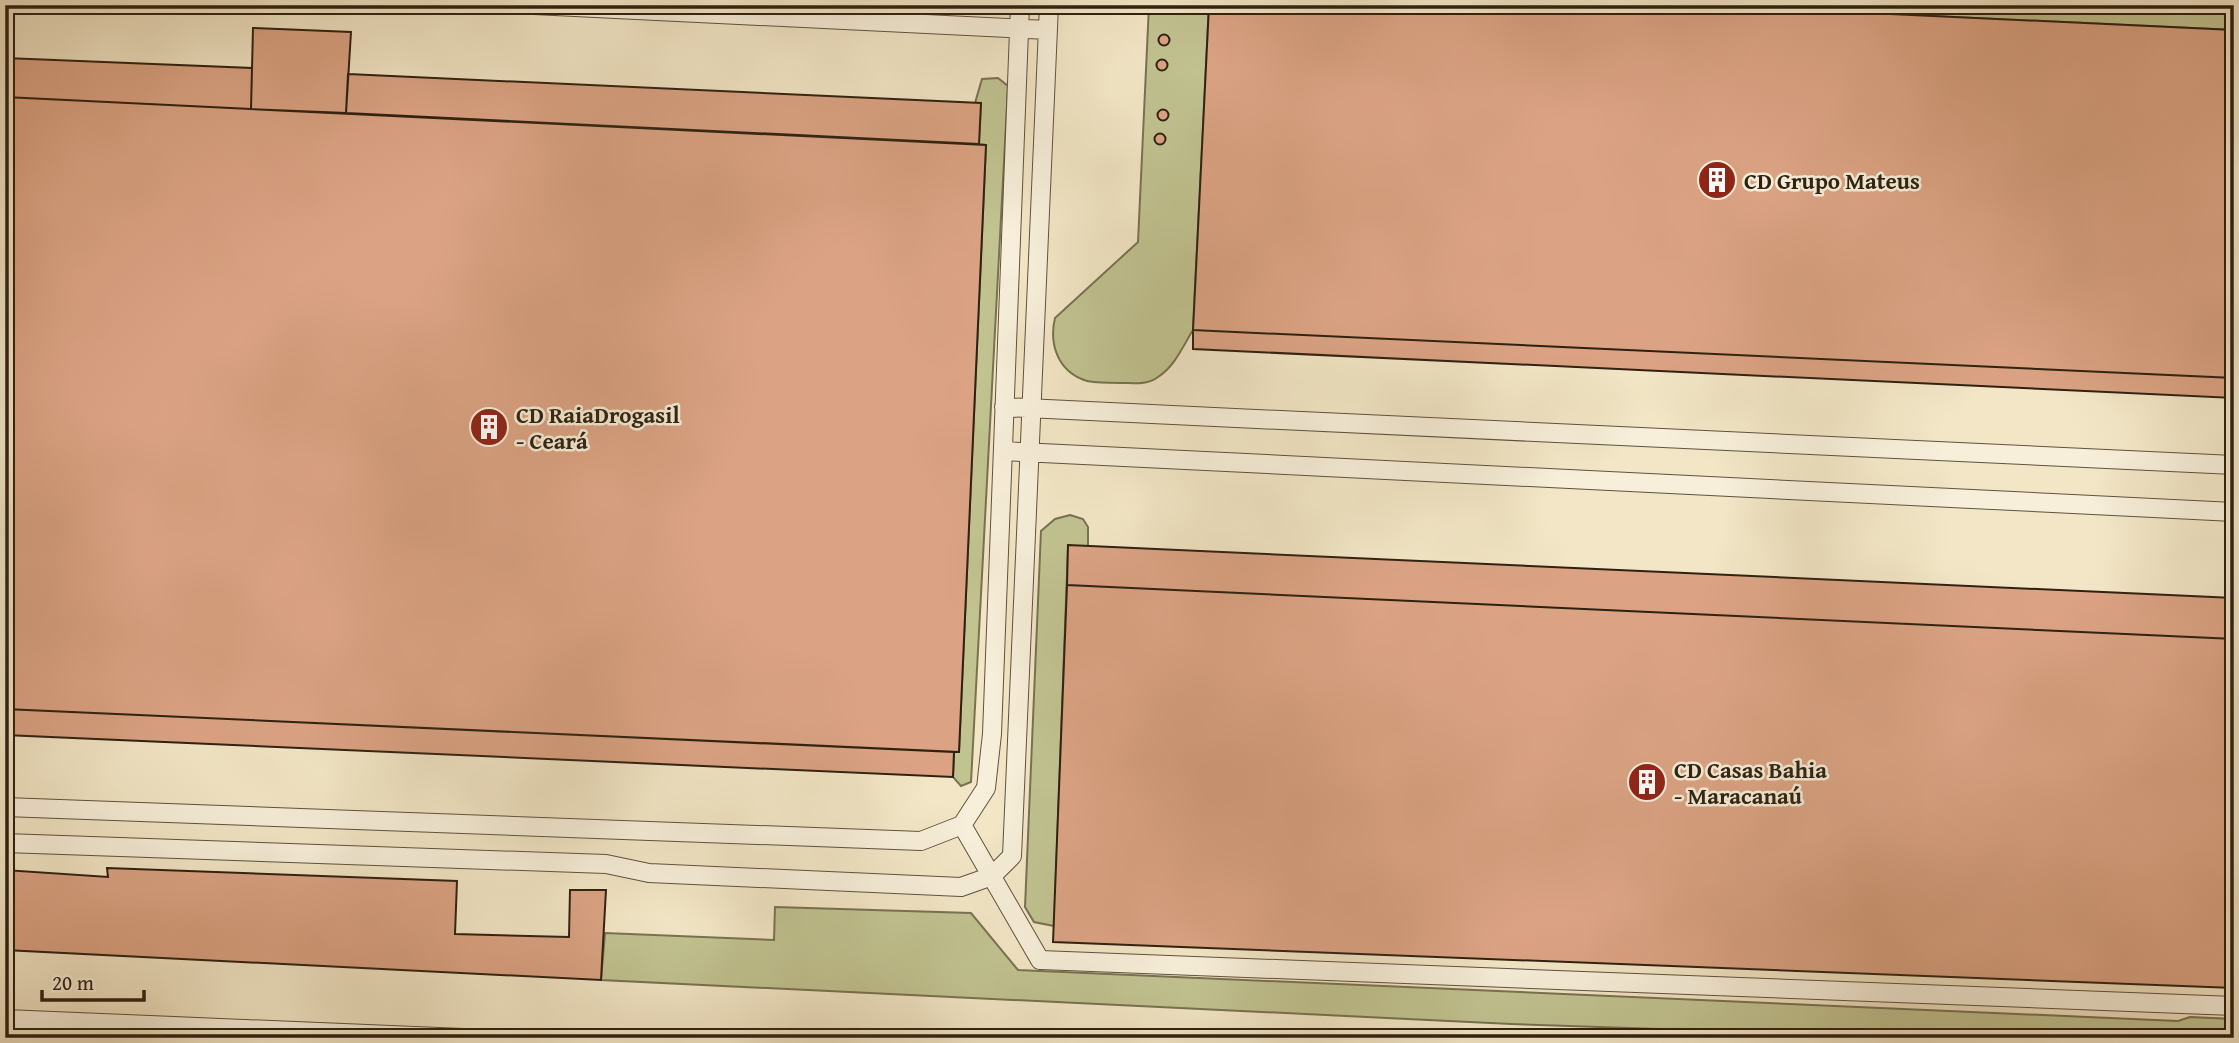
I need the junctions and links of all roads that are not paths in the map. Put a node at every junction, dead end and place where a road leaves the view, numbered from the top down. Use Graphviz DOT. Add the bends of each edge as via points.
graph roads {
  1 [pos="534,5"];
  2 [pos="1020,5"];
  3 [pos="1049,5"];
  4 [pos="1019,29"];
  5 [pos="1048,30"];
  6 [pos="1004,407"];
  7 [pos="1032,408"];
  8 [pos="1003,452"];
  9 [pos="1030,453"];
  10 [pos="2234,466"];
  11 [pos="2234,512"];
  12 [pos="5,807"];
  13 [pos="962,825"];
  14 [pos="5,843"];
  15 [pos="992,876"];
  16 [pos="2234,1006"];
  17 [pos="5,1019"];
  18 [pos="463,1038"];
  1 -- 4 [label="lane"];
  2 -- 4 [label="lane"];
  3 -- 5 [label="lane"];
  4 -- 5 [label="lane"];
  4 -- 6 [label="lane"];
  5 -- 7 [label="lane"];
  6 -- 7 [label="lane"];
  6 -- 8 [label="lane"];
  7 -- 9 [label="lane"];
  7 -- 10 [label="lane"];
  8 -- 9 [label="lane"];
  8 -- 13 [label="lane" via="992,734 986,788"];
  9 -- 11 [label="lane"];
  9 -- 15 [label="lane" via="1012,856"];
  12 -- 13 [label="lane" via="921,841"];
  13 -- 15 [label="lane"];
  14 -- 15 [label="lane" via="606,864 649,873 961,887"];
  15 -- 16 [label="lane" via="1040,960"];
  17 -- 18 [label="lane"];
}
